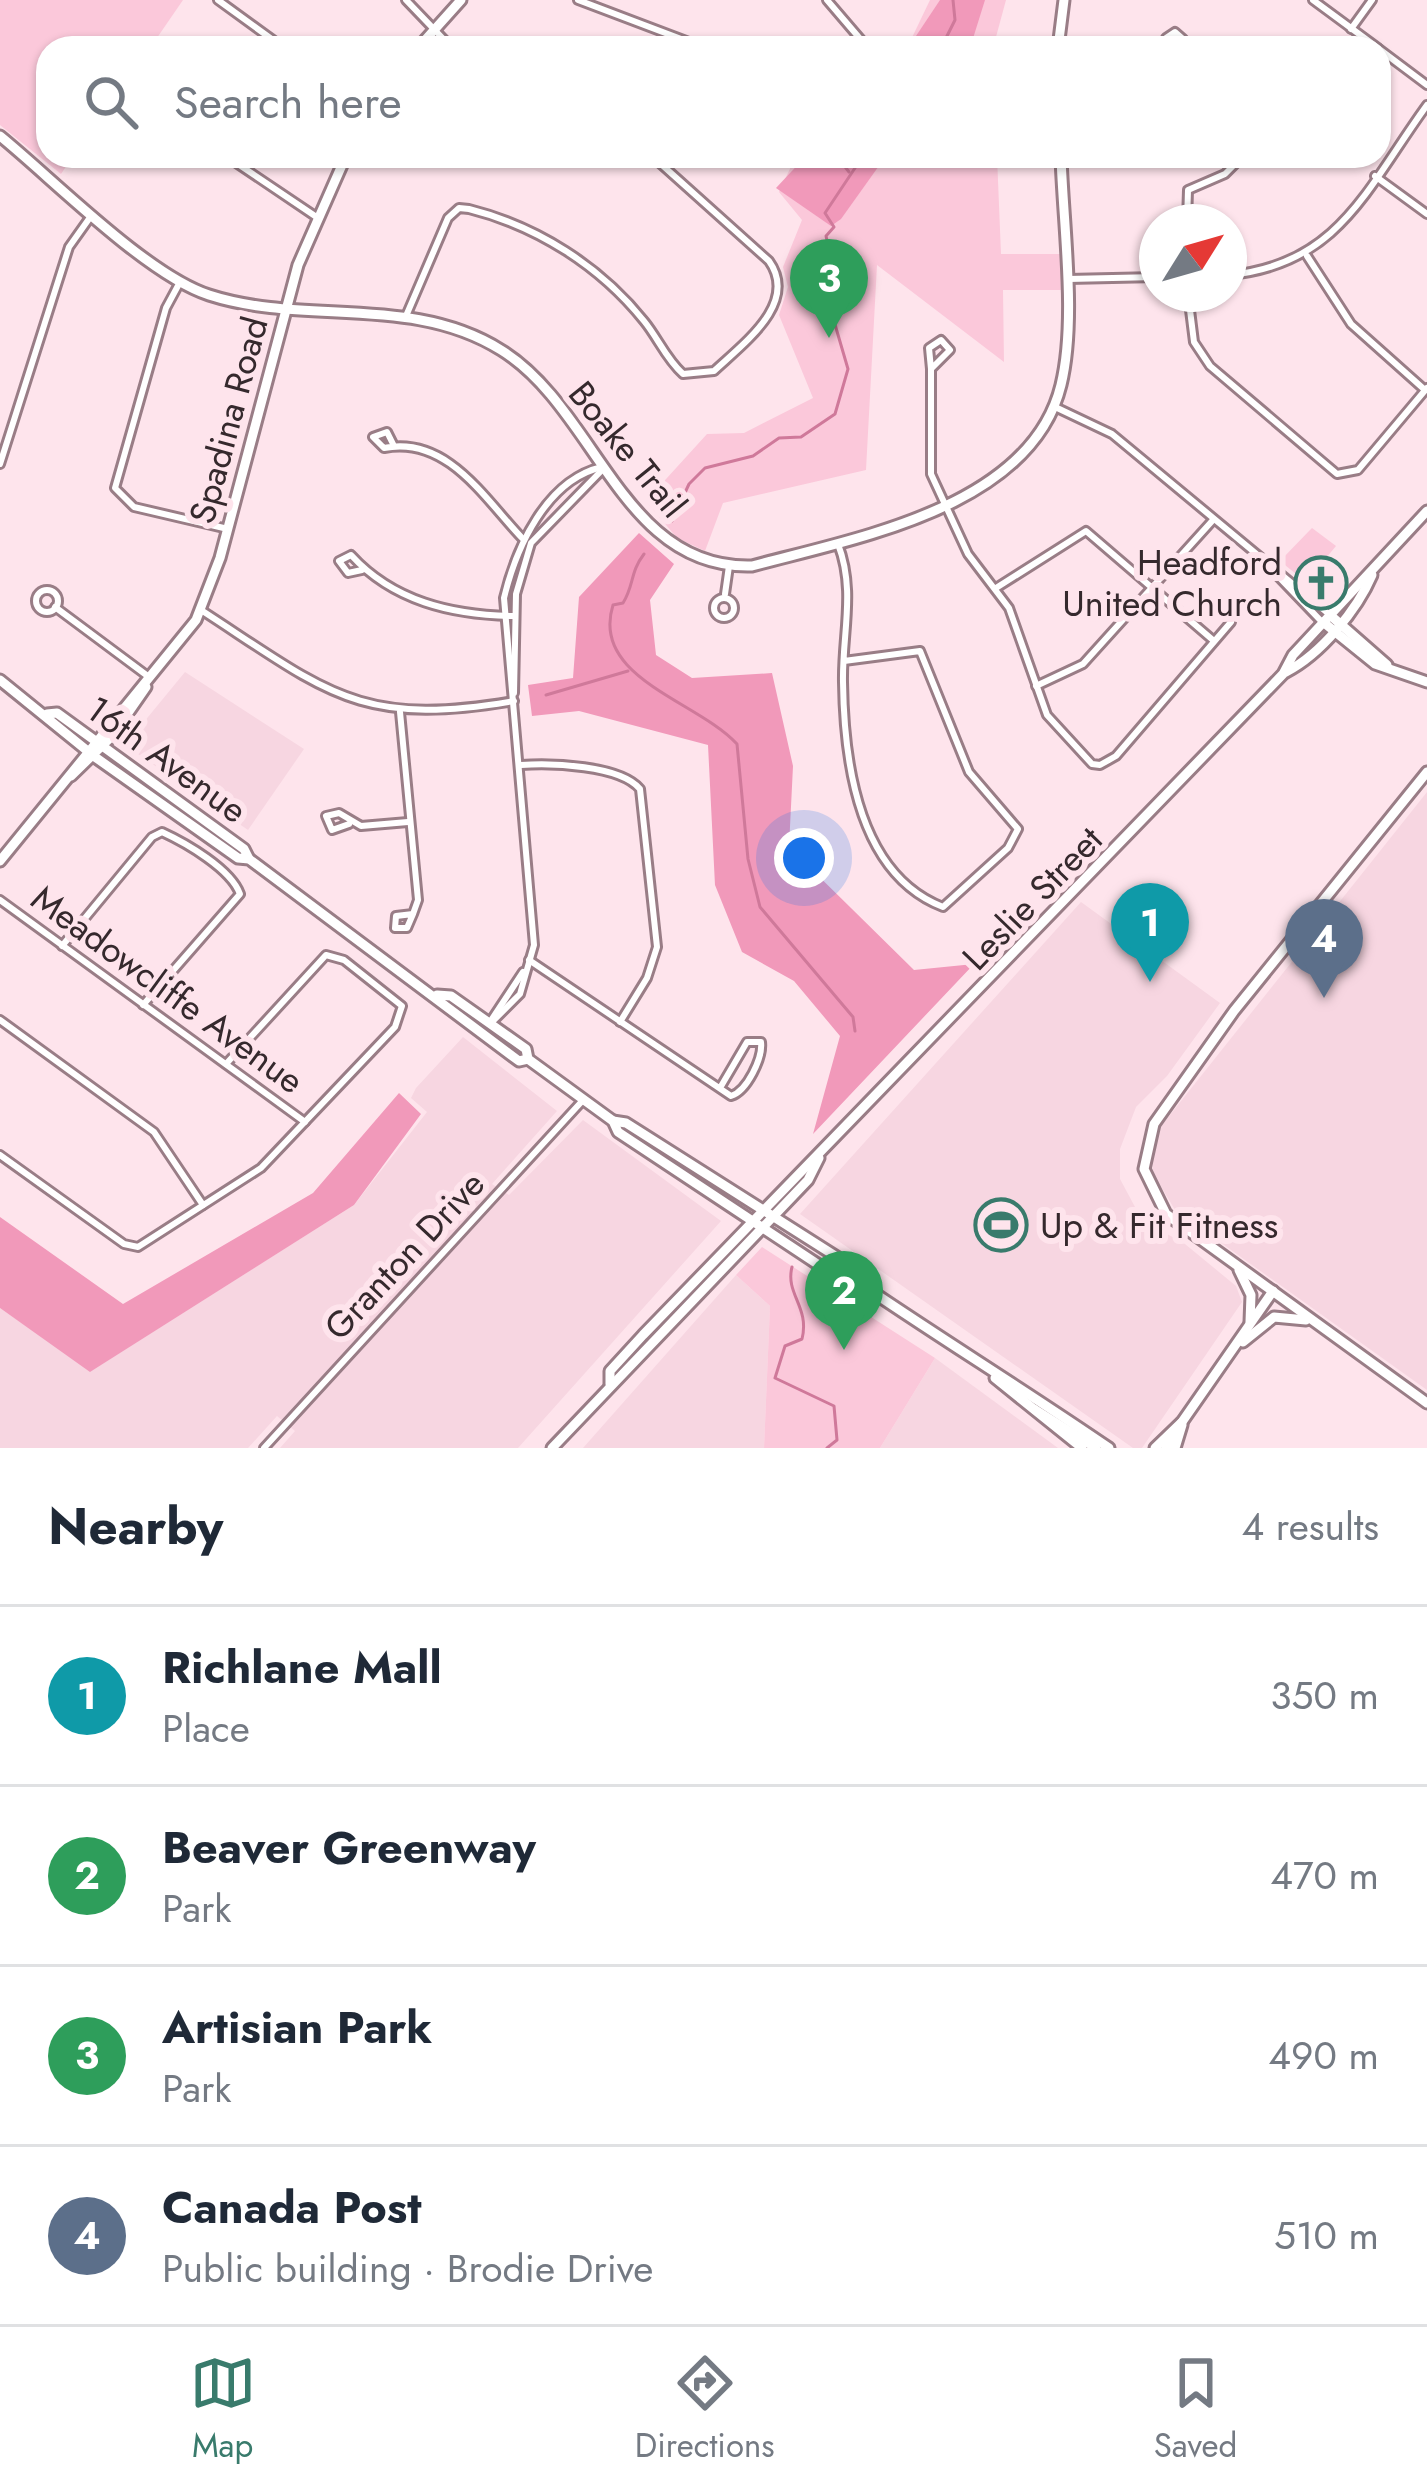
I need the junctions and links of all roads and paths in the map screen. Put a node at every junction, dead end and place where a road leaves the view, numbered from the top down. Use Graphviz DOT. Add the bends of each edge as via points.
graph roads {
  1 [pos="218,0"];
  2 [pos="406,0"];
  3 [pos="461,0"];
  4 [pos="578,0"];
  5 [pos="826,0"];
  6 [pos="1064,0"];
  7 [pos="1312,0"];
  8 [pos="1372,0"];
  9 [pos="434,29"];
  10 [pos="1352,29"];
  11 [pos="268,36"];
  12 [pos="428,36"];
  13 [pos="441,36"];
  14 [pos="673,36"];
  15 [pos="858,36"];
  16 [pos="1060,36"];
  17 [pos="1361,36"];
  18 [pos="1391,59"];
  19 [pos="1427,85"];
  20 [pos="1427,105"];
  21 [pos="1,139"];
  22 [pos="1391,155"];
  23 [pos="36,167"];
  24 [pos="37,168"];
  25 [pos="244,168"];
  26 [pos="340,168"];
  27 [pos="665,168"];
  28 [pos="1061,168"];
  29 [pos="1231,168"];
  30 [pos="1382,168"];
  31 [pos="1376,176"];
  32 [pos="1188,204"];
  33 [pos="94,213"];
  34 [pos="1427,214"];
  35 [pos="315,216"];
  36 [pos="1306,256"];
  37 [pos="1247,273"];
  38 [pos="1139,278"];
  39 [pos="1065,279"];
  40 [pos="180,282"];
  41 [pos="285,306"];
  42 [pos="1190,312"];
  43 [pos="406,316"];
  44 [pos="931,369"];
  45 [pos="1426,389"];
  46 [pos="1053,406"];
  47 [pos="394,446"];
  48 [pos="0,464"];
  49 [pos="606,466"];
  50 [pos="945,504"];
  51 [pos="1427,511"];
  52 [pos="1213,520"];
  53 [pos="228,529"];
  54 [pos="527,541"];
  55 [pos="838,544"];
  56 [pos="729,566"];
  57 [pos="362,570"];
  58 [pos="1372,574"];
  59 [pos="996,588"];
  60 [pos="1151,588"];
  61 [pos="725,594"];
  62 [pos="55,607"];
  63 [pos="201,610"];
  64 [pos="508,616"];
  65 [pos="1326,619"];
  66 [pos="1231,622"];
  67 [pos="1336,627"];
  68 [pos="1214,641"];
  69 [pos="844,661"];
  70 [pos="1283,674"];
  71 [pos="0,680"];
  72 [pos="1427,682"];
  73 [pos="150,683"];
  74 [pos="1036,686"];
  75 [pos="513,699"];
  76 [pos="400,712"];
  77 [pos="47,714"];
  78 [pos="101,742"];
  79 [pos="92,754"];
  80 [pos="521,765"];
  81 [pos="1427,772"];
  82 [pos="408,822"];
  83 [pos="349,824"];
  84 [pos="249,859"];
  85 [pos="0,861"];
  86 [pos="0,900"];
  87 [pos="413,914"];
  88 [pos="62,946"];
  89 [pos="529,960"];
  90 [pos="437,995"];
  91 [pos="143,1005"];
  92 [pos="0,1020"];
  93 [pos="620,1022"];
  94 [pos="490,1024"];
  95 [pos="481,1034"];
  96 [pos="528,1059"];
  97 [pos="226,1064"];
  98 [pos="720,1088"];
  99 [pos="584,1099"];
  100 [pos="613,1121"];
  101 [pos="305,1122"];
  102 [pos="0,1155"];
  103 [pos="819,1158"];
  104 [pos="203,1205"];
  105 [pos="762,1211"];
  106 [pos="772,1218"];
  107 [pos="751,1222"];
  108 [pos="763,1229"];
  109 [pos="1236,1265"];
  110 [pos="849,1276"];
  111 [pos="1273,1292"];
  112 [pos="1312,1321"];
  113 [pos="1249,1324"];
  114 [pos="1226,1358"];
  115 [pos="988,1370"];
  116 [pos="610,1384"];
  117 [pos="1427,1403"];
  118 [pos="1023,1405"];
  119 [pos="1182,1423"];
  120 [pos="264,1448"];
  121 [pos="552,1448"];
  122 [pos="1082,1448"];
  123 [pos="1096,1448"];
  124 [pos="1109,1448"];
  125 [pos="1155,1448"];
  126 [pos="1166,1448"];
  127 [pos="1175,1448"];
  1 -- 11 [label="street"];
  2 -- 9 [label="street"];
  3 -- 9 [label="main road"];
  4 -- 14 [label="street"];
  5 -- 15 [label="street"];
  6 -- 16 [label="main road"];
  7 -- 10 [label="street"];
  8 -- 10 [label="street"];
  9 -- 12 [label="main road"];
  9 -- 13 [label="street"];
  10 -- 17 [label="street"];
  18 -- 19 [label="street"];
  20 -- 22 [label="street"];
  21 -- 23 [label="main road, Boake Trail"];
  24 -- 33 [label="main road, Boake Trail"];
  25 -- 35 [label="street"];
  26 -- 35 [label="main road, Spadina Road"];
  27 -- 43 [label="street" via="769,262 782,290 714,371 683,374 641,317 580,260 469,209 448,218"];
  28 -- 39 [label="main road"];
  29 -- 32 [label="street" via="1188,190"];
  30 -- 31 [label="street"];
  31 -- 34 [label="street"];
  31 -- 36 [label="street"];
  33 -- 40 [label="main road, Boake Trail"];
  33 -- 48 [label="street" via="69,247"];
  35 -- 41 [label="main road, Spadina Road"];
  36 -- 37 [label="street"];
  36 -- 45 [label="street" via="1351,324"];
  38 -- 39 [label="street"];
  39 -- 46 [label="main road" via="1064,370"];
  40 -- 41 [label="main road, Boake Trail" via="230,300"];
  40 -- 53 [label="street" via="115,488 134,507"];
  41 -- 43 [label="main road, Boake Trail"];
  41 -- 53 [label="main road, Spadina Road"];
  42 -- 45 [label="street" via="1194,343 1210,366 1337,474 1358,470"];
  43 -- 49 [label="main road, Boake Trail" via="470,333 516,360"];
  44 -- 44 [label="street" via="950,353 941,340 929,348"];
  44 -- 50 [label="street" via="929,461"];
  46 -- 50 [label="main road" via="1012,465"];
  46 -- 52 [label="street" via="1112,434"];
  47 -- 54 [label="street" via="450,464"];
  49 -- 54 [label="street"];
  49 -- 56 [label="main road, Boake Trail" via="664,539"];
  50 -- 55 [label="main road"];
  50 -- 59 [label="street" via="968,554"];
  51 -- 58 [label="main road, Leslie Street"];
  52 -- 60 [label="street"];
  52 -- 65 [label="street"];
  53 -- 63 [label="main road, Spadina Road"];
  54 -- 64 [label="street" via="511,567"];
  55 -- 56 [label="main road"];
  55 -- 69 [label="street" via="849,596"];
  56 -- 61 [label="street"];
  57 -- 64 [label="street" via="421,603"];
  58 -- 65 [label="main road, Leslie Street"];
  58 -- 67 [label="main road, Leslie Street"];
  59 -- 60 [label="street" via="1086,530"];
  59 -- 74 [label="street"];
  60 -- 68 [label="street"];
  60 -- 74 [label="street" via="1083,664"];
  62 -- 73 [label="street"];
  63 -- 73 [label="main road, Spadina Road"];
  63 -- 76 [label="street" via="326,689"];
  64 -- 75 [label="street"];
  65 -- 67 [label="main road"];
  65 -- 70 [label="main road, Leslie Street"];
  66 -- 68 [label="street"];
  67 -- 70 [label="main road, Leslie Street"];
  67 -- 72 [label="main road" via="1375,664"];
  68 -- 74 [label="street" via="1100,765 1055,727"];
  69 -- 69 [label="street" via="920,651 969,772 1018,829 1016,840 944,907 895,868 862,823"];
  70 -- 103 [label="main road, Leslie Street"];
  71 -- 77 [label="main road, 16th Avenue"];
  73 -- 78 [label="main road, Spadina Road"];
  75 -- 76 [label="street" via="444,713"];
  75 -- 80 [label="street"];
  76 -- 82 [label="street"];
  77 -- 78 [label="main road, 16th Avenue"];
  77 -- 79 [label="main road, 16th Avenue"];
  78 -- 79 [label="main road, Spadina Road"];
  78 -- 84 [label="main road, 16th Avenue"];
  79 -- 84 [label="main road, 16th Avenue"];
  79 -- 85 [label="main road, Spadina Road"];
  80 -- 89 [label="street" via="534,922"];
  80 -- 93 [label="street" via="568,764 640,789 657,947"];
  81 -- 109 [label="main road" via="1234,1011 1149,1132 1144,1169 1156,1202"];
  82 -- 83 [label="street"];
  82 -- 87 [label="street"];
  84 -- 90 [label="main road, 16th Avenue"];
  86 -- 88 [label="street, Meadowcliffe Avenue"];
  88 -- 91 [label="street, Meadowcliffe Avenue"];
  88 -- 91 [label="street" via="152,837 176,838 240,894"];
  89 -- 93 [label="street"];
  89 -- 94 [label="street"];
  90 -- 94 [label="main road, 16th Avenue"];
  90 -- 95 [label="main road, 16th Avenue"];
  91 -- 97 [label="street, Meadowcliffe Avenue"];
  92 -- 104 [label="street" via="154,1132"];
  93 -- 98 [label="street"];
  94 -- 95 [label="street"];
  94 -- 96 [label="main road, 16th Avenue" via="526,1049"];
  95 -- 96 [label="main road, 16th Avenue"];
  96 -- 99 [label="main road, 16th Avenue"];
  97 -- 101 [label="street, Meadowcliffe Avenue"];
  97 -- 101 [label="street" via="321,957 344,960 399,1002 402,1014"];
  98 -- 98 [label="street" via="731,1096 742,1091 763,1050 758,1039 747,1042"];
  99 -- 100 [label="main road, 16th Avenue"];
  99 -- 120 [label="street, Granton Drive"];
  100 -- 105 [label="main road, 16th Avenue"];
  100 -- 107 [label="main road, 16th Avenue"];
  101 -- 104 [label="street" via="261,1168"];
  102 -- 104 [label="street" via="131,1246"];
  103 -- 105 [label="main road, Leslie Street"];
  103 -- 106 [label="main road, Leslie Street"];
  105 -- 106 [label="main road, 16th Avenue"];
  105 -- 107 [label="main road, Leslie Street"];
  106 -- 108 [label="main road, Leslie Street"];
  106 -- 110 [label="main road, 16th Avenue" via="837,1257"];
  107 -- 108 [label="main road, 16th Avenue"];
  107 -- 116 [label="main road, Leslie Street" via="610,1371"];
  108 -- 110 [label="main road, 16th Avenue"];
  108 -- 116 [label="main road, Leslie Street"];
  109 -- 111 [label="main road"];
  109 -- 113 [label="main road" via="1250,1295"];
  110 -- 115 [label="main road, 16th Avenue"];
  111 -- 112 [label="main road"];
  111 -- 113 [label="main road"];
  112 -- 114 [label="main road" via="1274,1317"];
  112 -- 117 [label="main road"];
  113 -- 114 [label="main road"];
  114 -- 119 [label="main road"];
  115 -- 118 [label="main road, 16th Avenue"];
  115 -- 124 [label="main road, 16th Avenue"];
  116 -- 121 [label="main road, Leslie Street"];
  118 -- 122 [label="main road, 16th Avenue"];
  118 -- 123 [label="main road"];
  119 -- 125 [label="main road"];
  119 -- 126 [label="main road"];
  119 -- 127 [label="main road"];
}
